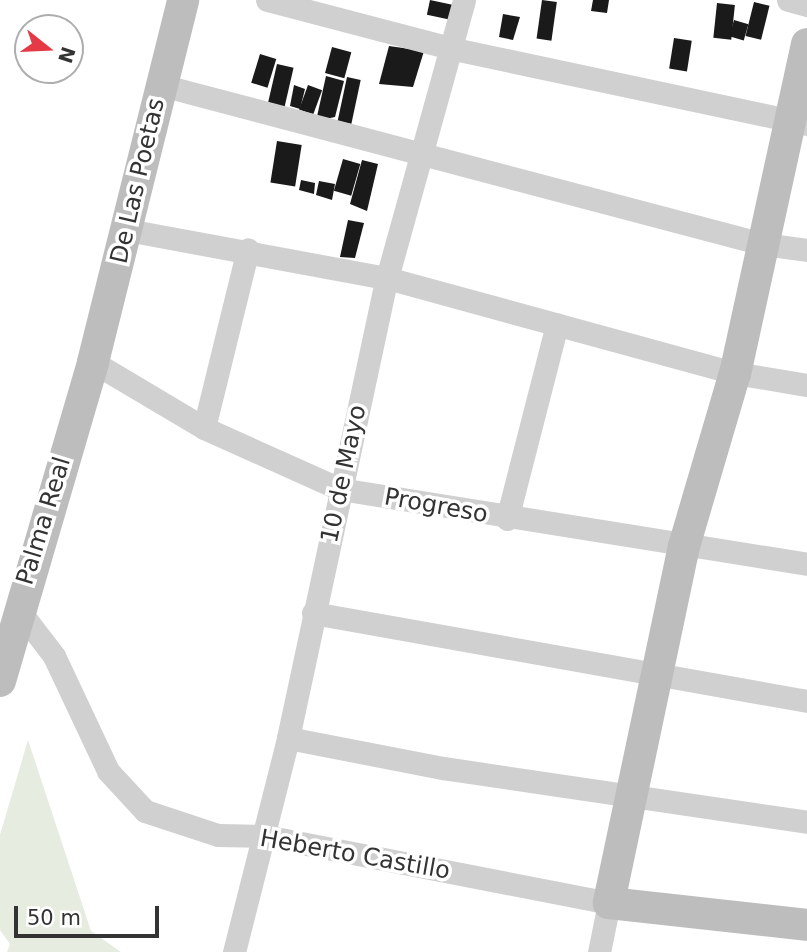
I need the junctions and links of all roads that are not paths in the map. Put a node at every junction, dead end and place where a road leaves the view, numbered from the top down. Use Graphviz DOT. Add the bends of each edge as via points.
graph roads {
  1 [pos="183,0"];
  2 [pos="267,0"];
  3 [pos="464,0"];
  4 [pos="788,0"];
  5 [pos="807,5"];
  6 [pos="807,44"];
  7 [pos="454,49"];
  8 [pos="161,85"];
  9 [pos="798,123"];
  10 [pos="419,152"];
  11 [pos="127,230"];
  12 [pos="763,244"];
  13 [pos="248,249"];
  14 [pos="807,250"];
  15 [pos="387,278"];
  16 [pos="557,324"];
  17 [pos="93,362"];
  18 [pos="735,373"];
  19 [pos="807,385"];
  20 [pos="204,428"];
  21 [pos="340,489"];
  22 [pos="507,519"];
  23 [pos="684,546"];
  24 [pos="807,564"];
  25 [pos="18,608"];
  26 [pos="313,613"];
  27 [pos="655,675"];
  28 [pos="0,681"];
  29 [pos="807,701"];
  30 [pos="288,738"];
  31 [pos="630,795"];
  32 [pos="807,822"];
  33 [pos="265,835"];
  34 [pos="609,903"];
  35 [pos="807,925"];
  36 [pos="241,951"];
  37 [pos="599,952"];
  1 -- 8 [label="street, De Las Poetas"];
  2 -- 7 [label="street"];
  3 -- 7 [label="street, 10 de Mayo"];
  4 -- 5 [label="street"];
  6 -- 9 [label="street"];
  7 -- 9 [label="street"];
  7 -- 10 [label="street, 10 de Mayo"];
  8 -- 10 [label="street"];
  8 -- 11 [label="street, De Las Poetas"];
  9 -- 12 [label="street"];
  10 -- 12 [label="street"];
  10 -- 15 [label="street, 10 de Mayo"];
  11 -- 13 [label="street"];
  11 -- 17 [label="street, De Las Poetas"];
  12 -- 14 [label="street"];
  12 -- 18 [label="street"];
  13 -- 15 [label="street"];
  13 -- 20 [label="street"];
  15 -- 16 [label="street"];
  15 -- 21 [label="street, 10 de Mayo"];
  16 -- 18 [label="street"];
  16 -- 22 [label="street"];
  17 -- 20 [label="street, Progreso"];
  17 -- 25 [label="street, Palma Real"];
  18 -- 19 [label="street"];
  18 -- 23 [label="street"];
  20 -- 21 [label="street, Progreso"];
  21 -- 22 [label="street, Progreso"];
  21 -- 26 [label="street, 10 de Mayo"];
  22 -- 23 [label="street, Progreso"];
  23 -- 24 [label="street, Progreso"];
  23 -- 27 [label="street"];
  25 -- 28 [label="street, Palma Real"];
  25 -- 33 [label="street, Heberto Castillo" via="54,656 108,771 145,811 218,835"];
  26 -- 27 [label="street"];
  26 -- 30 [label="street, 10 de Mayo"];
  27 -- 29 [label="street"];
  27 -- 31 [label="street"];
  30 -- 31 [label="street" via="443,768"];
  30 -- 33 [label="street, 10 de Mayo"];
  31 -- 32 [label="street"];
  31 -- 34 [label="street"];
  33 -- 34 [label="street, Heberto Castillo"];
  33 -- 36 [label="street, 10 de Mayo"];
  34 -- 35 [label="street, Heberto Castillo"];
  34 -- 37 [label="street"];
}
